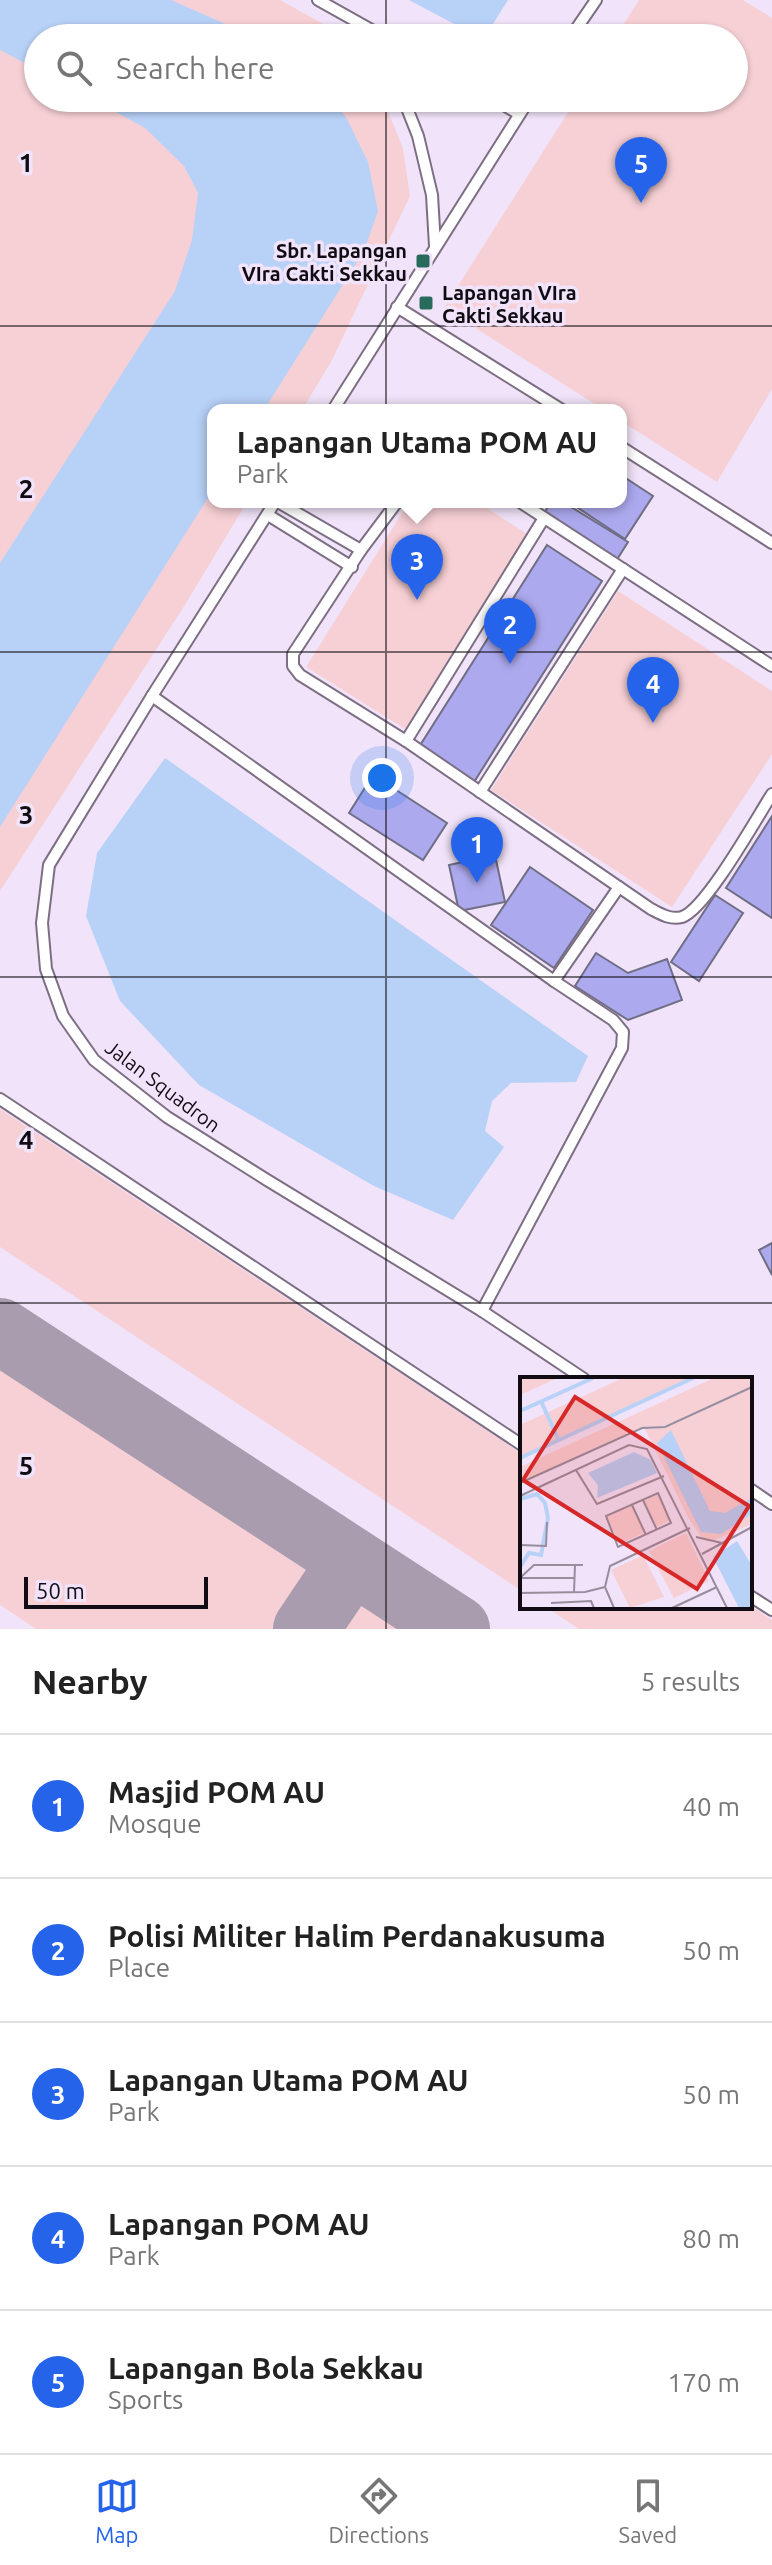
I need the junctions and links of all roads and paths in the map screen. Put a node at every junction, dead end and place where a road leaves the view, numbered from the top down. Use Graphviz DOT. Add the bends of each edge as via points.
graph roads {
  1 [pos="318,0"];
  2 [pos="596,0"];
  3 [pos="358,22"];
  4 [pos="362,24"];
  5 [pos="580,24"];
  6 [pos="409,112"];
  7 [pos="516,112"];
  8 [pos="519,114"];
  9 [pos="435,246"];
  10 [pos="397,307"];
  11 [pos="337,404"];
  12 [pos="552,404"];
  13 [pos="627,451"];
  14 [pos="272,508"];
  15 [pos="287,508"];
  16 [pos="392,508"];
  17 [pos="529,508"];
  18 [pos="268,515"];
  19 [pos="544,518"];
  20 [pos="772,543"];
  21 [pos="361,550"];
  22 [pos="352,567"];
  23 [pos="623,569"];
  24 [pos="772,666"];
  25 [pos="152,696"];
  26 [pos="406,741"];
  27 [pos="480,792"];
  28 [pos="772,794"];
  29 [pos="619,887"];
  30 [pos="554,981"];
  31 [pos="0,1099"];
  32 [pos="482,1311"];
  33 [pos="581,1377"];
  34 [pos="520,1444"];
  35 [pos="752,1490"];
  36 [pos="772,1504"];
  37 [pos="752,1597"];
  38 [pos="772,1610"];
  1 -- 3 [label="lane"];
  2 -- 5 [label="lane"];
  3 -- 4 [label="lane"];
  6 -- 9 [label="lane" via="432,195"];
  7 -- 8 [label="lane"];
  8 -- 9 [label="lane"];
  9 -- 10 [label="lane"];
  10 -- 11 [label="lane"];
  10 -- 12 [label="lane"];
  13 -- 20 [label="lane"];
  14 -- 18 [label="lane, Jalan Squadron"];
  15 -- 21 [label="lane"];
  16 -- 21 [label="lane"];
  17 -- 19 [label="lane"];
  18 -- 22 [label="lane"];
  18 -- 25 [label="lane, Jalan Squadron"];
  19 -- 23 [label="lane"];
  19 -- 26 [label="lane"];
  21 -- 22 [label="lane"];
  22 -- 26 [label="lane" via="293,654 293,666"];
  23 -- 24 [label="lane"];
  23 -- 27 [label="lane"];
  25 -- 30 [label="lane"];
  25 -- 32 [label="lane, Jalan Squadron" via="49,865 42,923 46,969 63,1016 94,1060 167,1117"];
  26 -- 27 [label="lane"];
  27 -- 29 [label="lane"];
  28 -- 29 [label="lane" via="703,900 682,917 651,909"];
  29 -- 30 [label="lane"];
  30 -- 32 [label="lane" via="613,1020 623,1032 622,1048"];
  31 -- 34 [label="lane"];
  32 -- 33 [label="lane, Jalan Squadron"];
  35 -- 36 [label="lane"];
  37 -- 38 [label="lane"];
}
